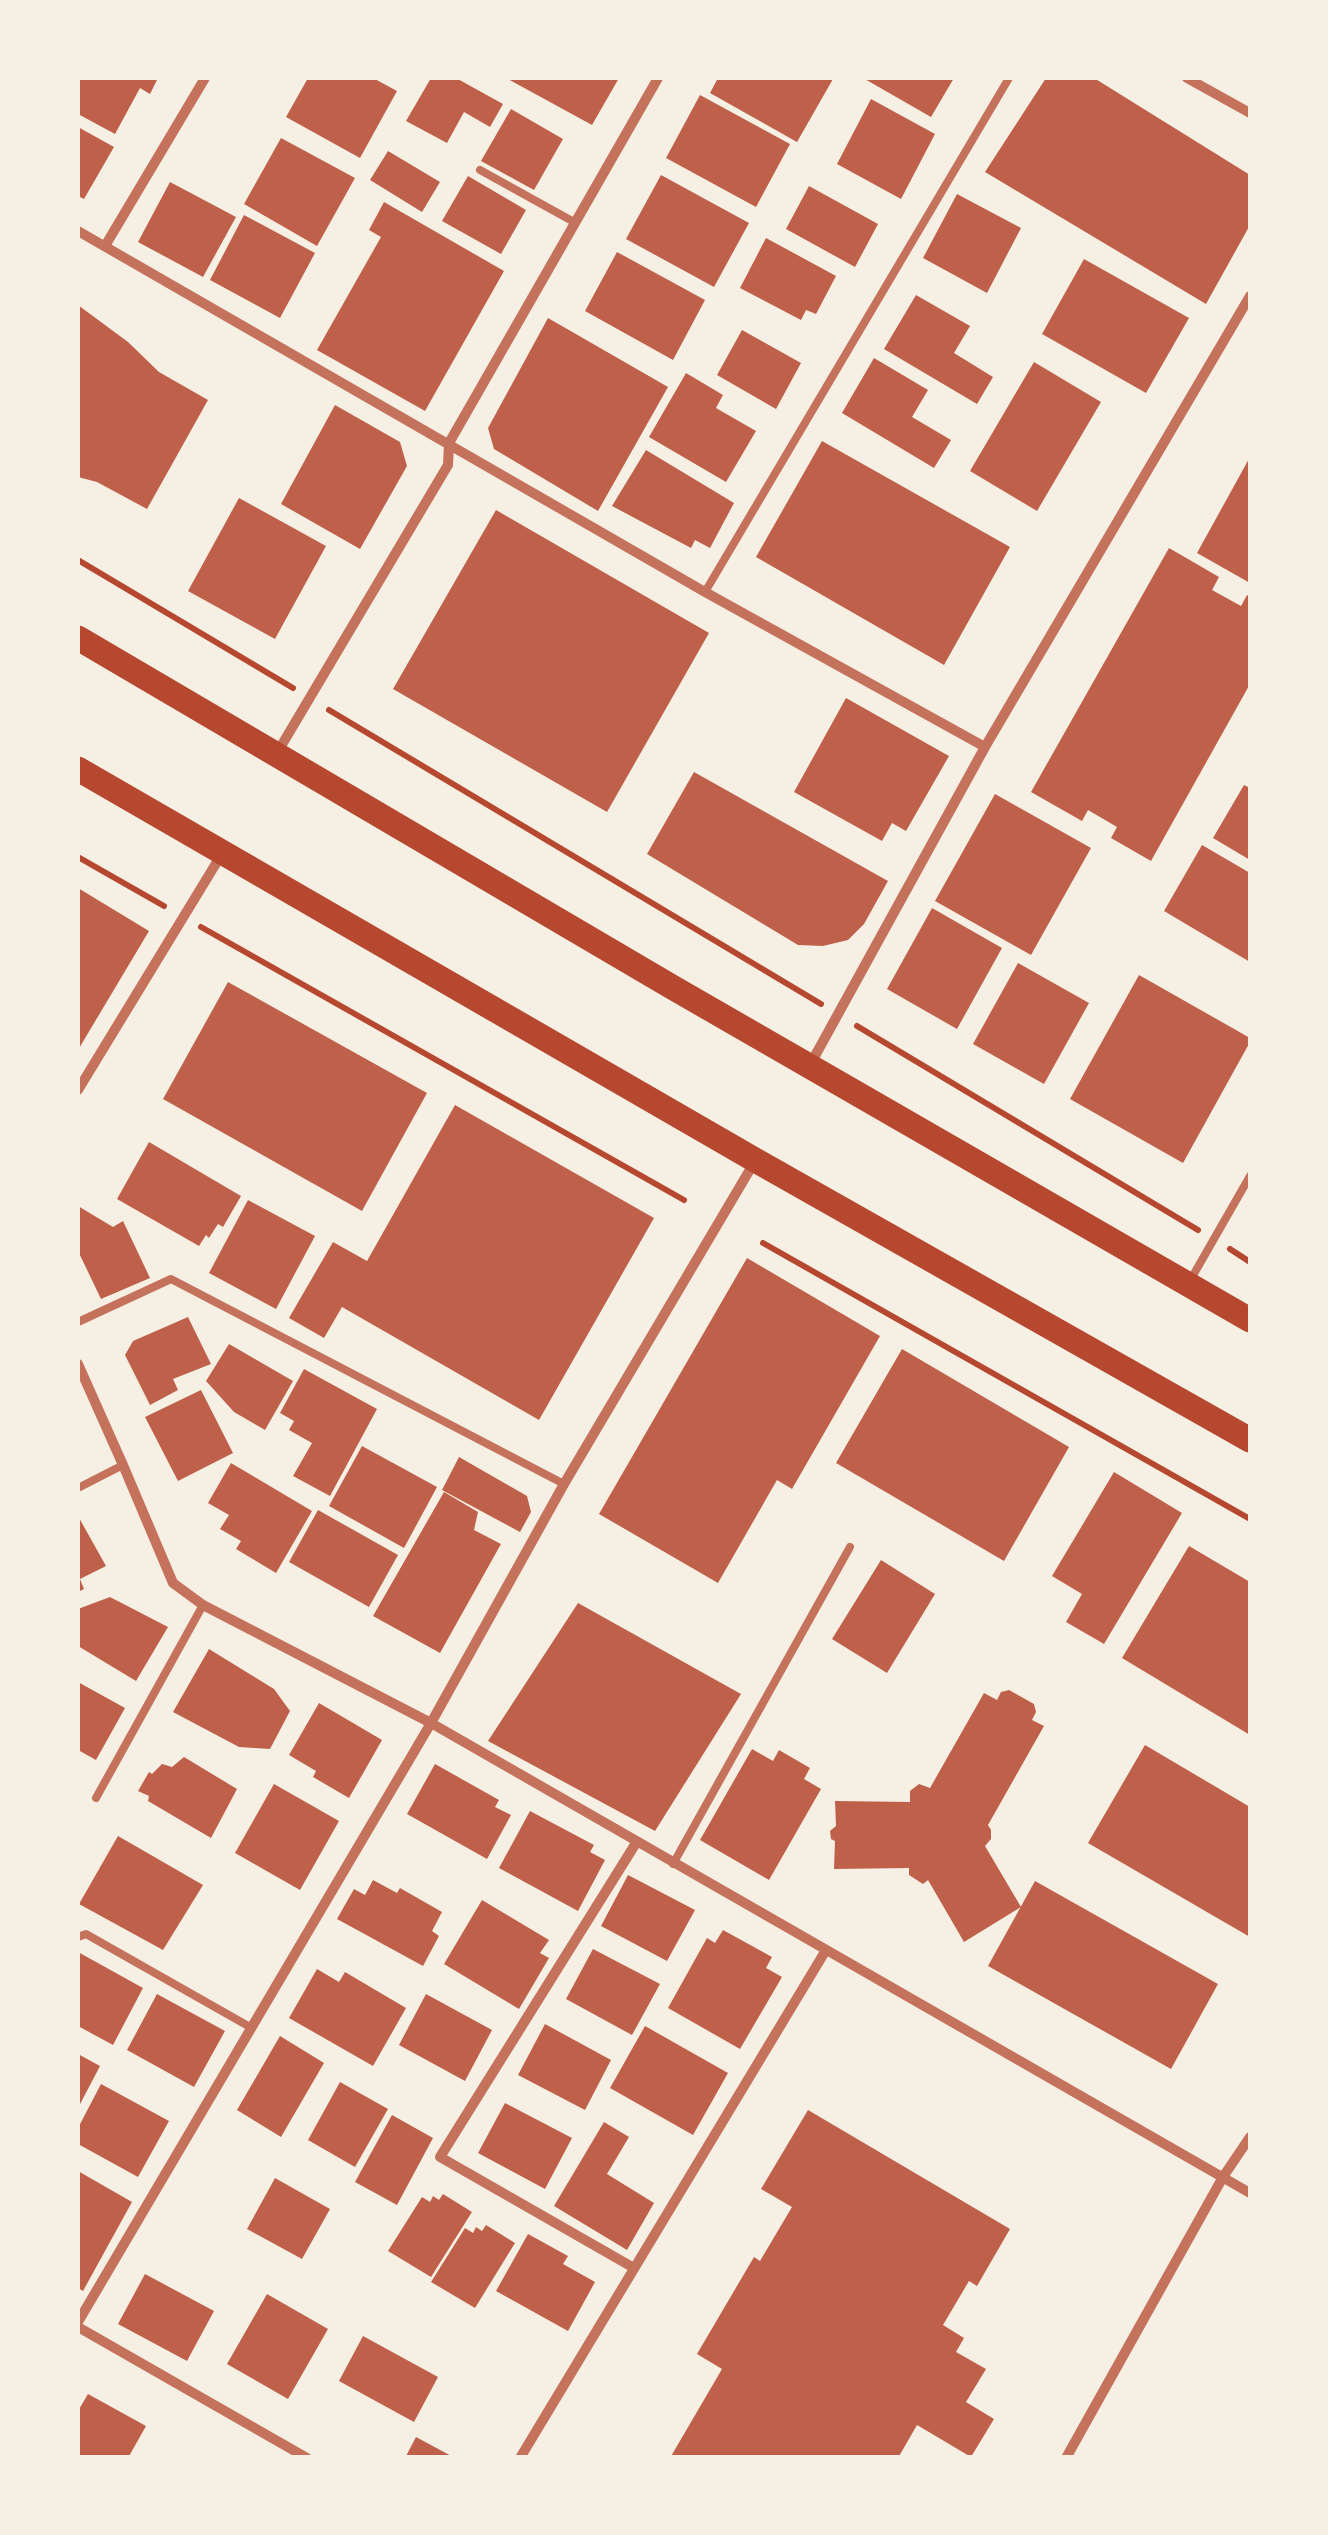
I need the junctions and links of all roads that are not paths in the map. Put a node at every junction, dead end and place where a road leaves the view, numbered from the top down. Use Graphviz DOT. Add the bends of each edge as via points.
graph roads {
  1 [pos="205,78"];
  2 [pos="658,78"];
  3 [pos="1009,78"];
  4 [pos="1187,78"];
  5 [pos="1250,114"];
  6 [pos="480,170"];
  7 [pos="574,222"];
  8 [pos="78,231"];
  9 [pos="105,246"];
  10 [pos="1250,296"];
  11 [pos="449,443"];
  12 [pos="704,592"];
  13 [pos="78,638"];
  14 [pos="985,747"];
  15 [pos="276,754"];
  16 [pos="78,768"];
  17 [pos="224,852"];
  18 [pos="810,1066"];
  19 [pos="78,1090"];
  20 [pos="755,1160"];
  21 [pos="1250,1176"];
  22 [pos="1189,1283"];
  23 [pos="1250,1320"];
  24 [pos="78,1322"];
  25 [pos="78,1364"];
  26 [pos="1250,1440"];
  27 [pos="123,1465"];
  28 [pos="564,1484"];
  29 [pos="78,1488"];
  30 [pos="850,1547"];
  31 [pos="203,1605"];
  32 [pos="430,1723"];
  33 [pos="96,1798"];
  34 [pos="636,1843"];
  35 [pos="673,1864"];
  36 [pos="78,1937"];
  37 [pos="826,1950"];
  38 [pos="250,2027"];
  39 [pos="1250,2137"];
  40 [pos="1223,2177"];
  41 [pos="1250,2193"];
  42 [pos="634,2268"];
  43 [pos="78,2324"];
  44 [pos="307,2458"];
  45 [pos="520,2458"];
  46 [pos="1066,2458"];
  1 -- 9 [label="street"];
  2 -- 7 [label="street"];
  3 -- 12 [label="lane"];
  4 -- 5 [label="street"];
  6 -- 7 [label="lane"];
  7 -- 11 [label="street"];
  8 -- 9 [label="street"];
  9 -- 11 [label="street"];
  10 -- 14 [label="street"];
  11 -- 12 [label="street"];
  11 -- 15 [label="street" via="448,465"];
  12 -- 14 [label="street"];
  13 -- 15 [label="main road"];
  14 -- 18 [label="street"];
  15 -- 18 [label="main road"];
  16 -- 17 [label="main road"];
  17 -- 19 [label="street"];
  17 -- 20 [label="main road"];
  18 -- 22 [label="main road"];
  20 -- 26 [label="main road"];
  20 -- 28 [label="street"];
  21 -- 22 [label="lane"];
  22 -- 23 [label="main road"];
  24 -- 28 [label="lane" via="171,1280"];
  25 -- 27 [label="street"];
  27 -- 29 [label="lane"];
  27 -- 31 [label="street" via="173,1583"];
  28 -- 32 [label="street"];
  30 -- 35 [label="lane"];
  31 -- 32 [label="street"];
  31 -- 33 [label="lane"];
  32 -- 34 [label="street"];
  32 -- 38 [label="street"];
  34 -- 35 [label="street"];
  34 -- 42 [label="street" via="440,2157"];
  35 -- 37 [label="street"];
  36 -- 38 [label="lane" via="86,1934"];
  37 -- 40 [label="street"];
  37 -- 42 [label="street"];
  38 -- 43 [label="street"];
  39 -- 40 [label="street"];
  40 -- 41 [label="street"];
  40 -- 46 [label="street"];
  42 -- 45 [label="street"];
  43 -- 44 [label="street"];
}
